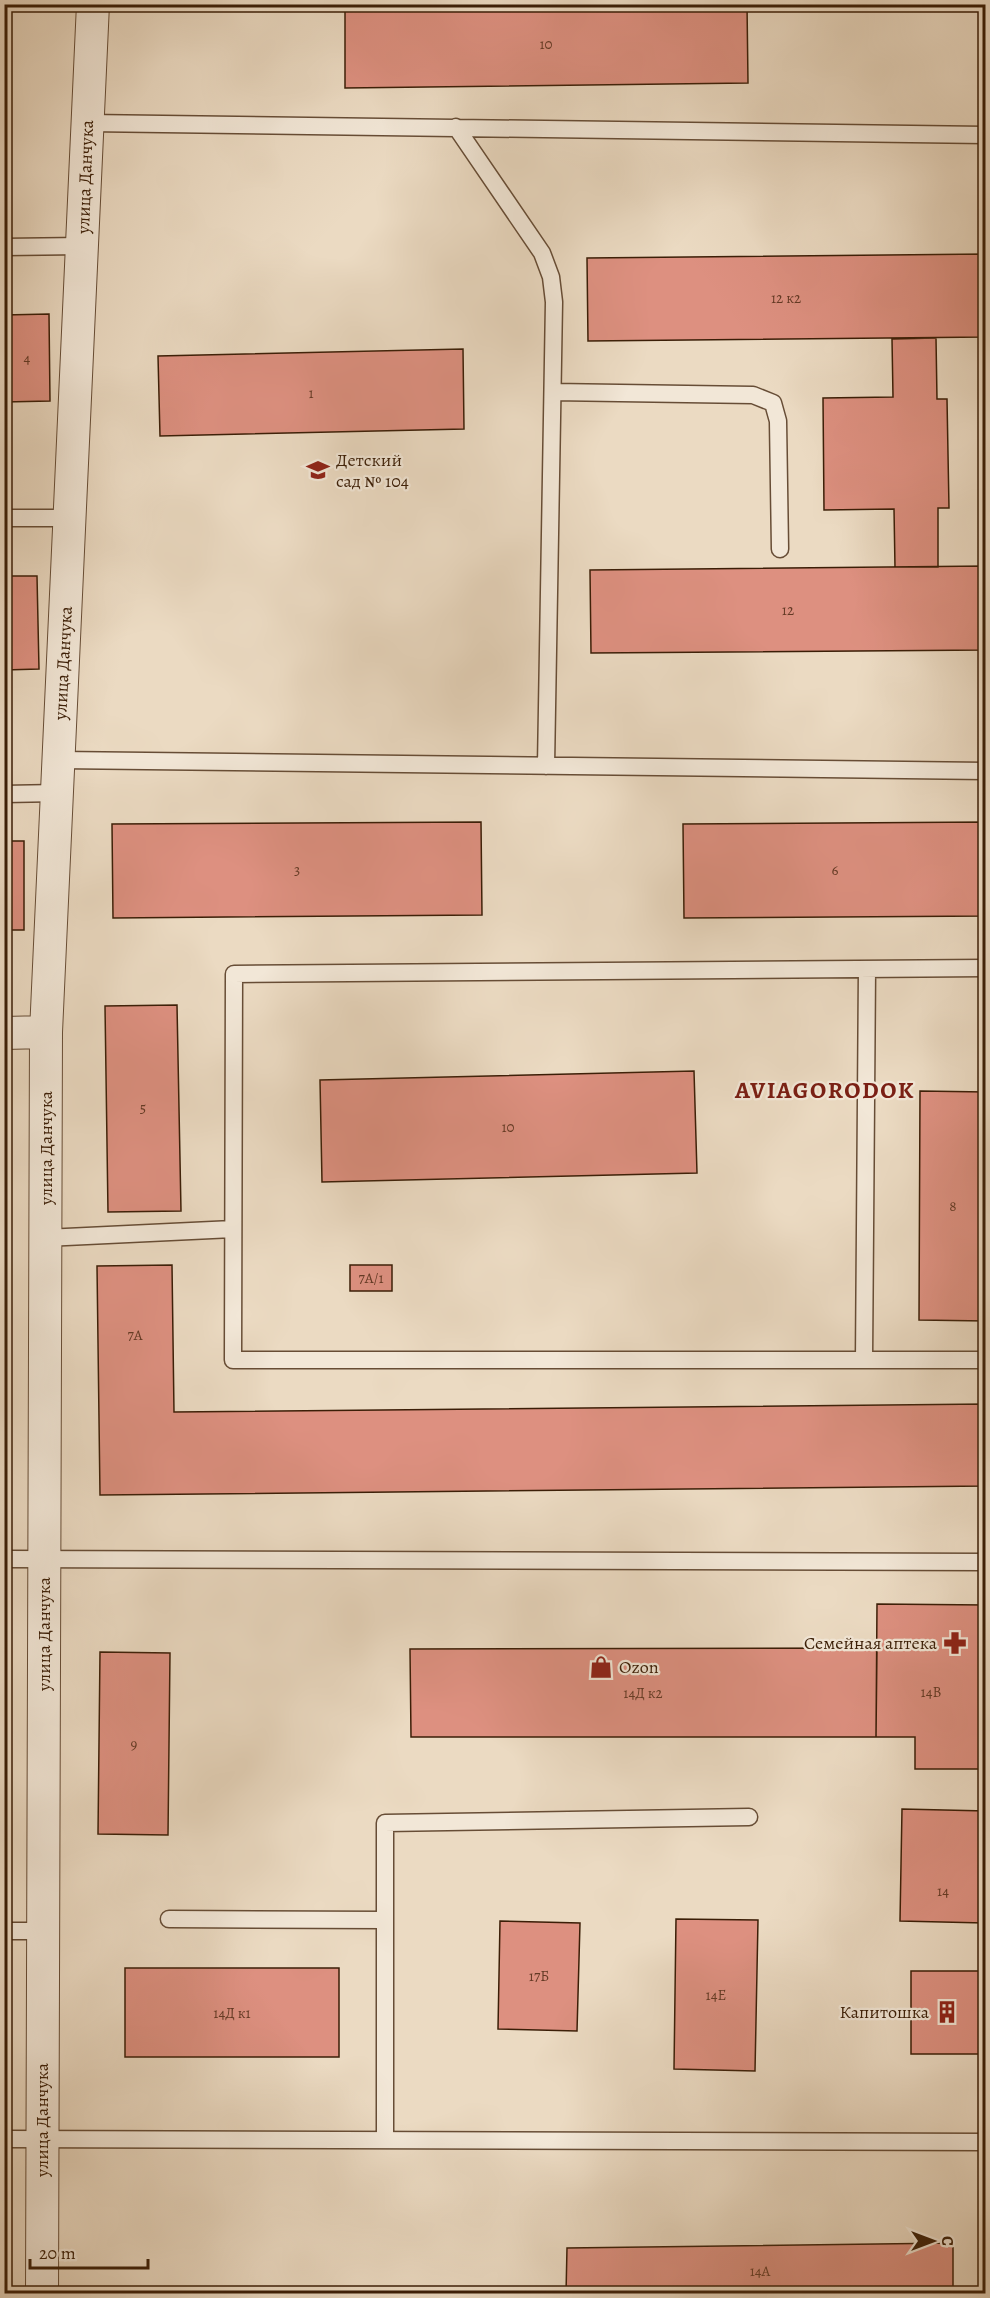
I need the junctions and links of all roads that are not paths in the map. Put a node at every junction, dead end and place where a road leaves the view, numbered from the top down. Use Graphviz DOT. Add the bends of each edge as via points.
graph roads {
  1 [pos="93,4"];
  2 [pos="88,123"];
  3 [pos="456,128"];
  4 [pos="985,135"];
  5 [pos="82,246"];
  6 [pos="4,247"];
  7 [pos="553,392"];
  8 [pos="4,518"];
  9 [pos="70,518"];
  10 [pos="780,549"];
  11 [pos="59,760"];
  12 [pos="546,766"];
  13 [pos="986,771"];
  14 [pos="58,793"];
  15 [pos="4,794"];
  16 [pos="986,968"];
  17 [pos="867,969"];
  18 [pos="46,1032"];
  19 [pos="4,1033"];
  20 [pos="233,1229"];
  21 [pos="45,1238"];
  22 [pos="864,1360"];
  23 [pos="986,1360"];
  24 [pos="44,1558"];
  25 [pos="4,1559"];
  26 [pos="986,1562"];
  27 [pos="749,1817"];
  28 [pos="169,1919"];
  29 [pos="385,1920"];
  30 [pos="4,1931"];
  31 [pos="42,1931"];
  32 [pos="4,2139"];
  33 [pos="42,2139"];
  34 [pos="385,2140"];
  35 [pos="986,2142"];
  36 [pos="42,2294"];
  1 -- 2 [label="street, улица Данчука"];
  2 -- 3 [label="lane"];
  2 -- 5 [label="street, улица Данчука"];
  3 -- 4 [label="lane"];
  3 -- 7 [label="lane" via="542,253 551,277"];
  5 -- 6 [label="lane"];
  5 -- 9 [label="street, улица Данчука"];
  7 -- 10 [label="lane" via="753,395 773,404 778,421"];
  7 -- 12 [label="lane"];
  8 -- 9 [label="lane"];
  9 -- 11 [label="street, улица Данчука"];
  11 -- 12 [label="lane"];
  11 -- 14 [label="street, улица Данчука"];
  12 -- 13 [label="lane"];
  14 -- 15 [label="lane"];
  14 -- 18 [label="street, улица Данчука"];
  16 -- 17 [label="lane"];
  17 -- 20 [label="lane" via="234,974"];
  17 -- 22 [label="lane"];
  18 -- 19 [label="street"];
  18 -- 21 [label="street, улица Данчука"];
  20 -- 21 [label="lane"];
  20 -- 22 [label="lane" via="232,1360"];
  21 -- 24 [label="street, улица Данчука"];
  22 -- 23 [label="lane"];
  24 -- 25 [label="lane"];
  24 -- 26 [label="lane"];
  24 -- 31 [label="street, улица Данчука"];
  27 -- 29 [label="lane" via="385,1823"];
  28 -- 29 [label="lane"];
  29 -- 34 [label="lane"];
  30 -- 31 [label="lane"];
  31 -- 33 [label="street, улица Данчука"];
  32 -- 33 [label="lane"];
  33 -- 34 [label="lane"];
  33 -- 36 [label="street, улица Данчука"];
  34 -- 35 [label="lane"];
}
